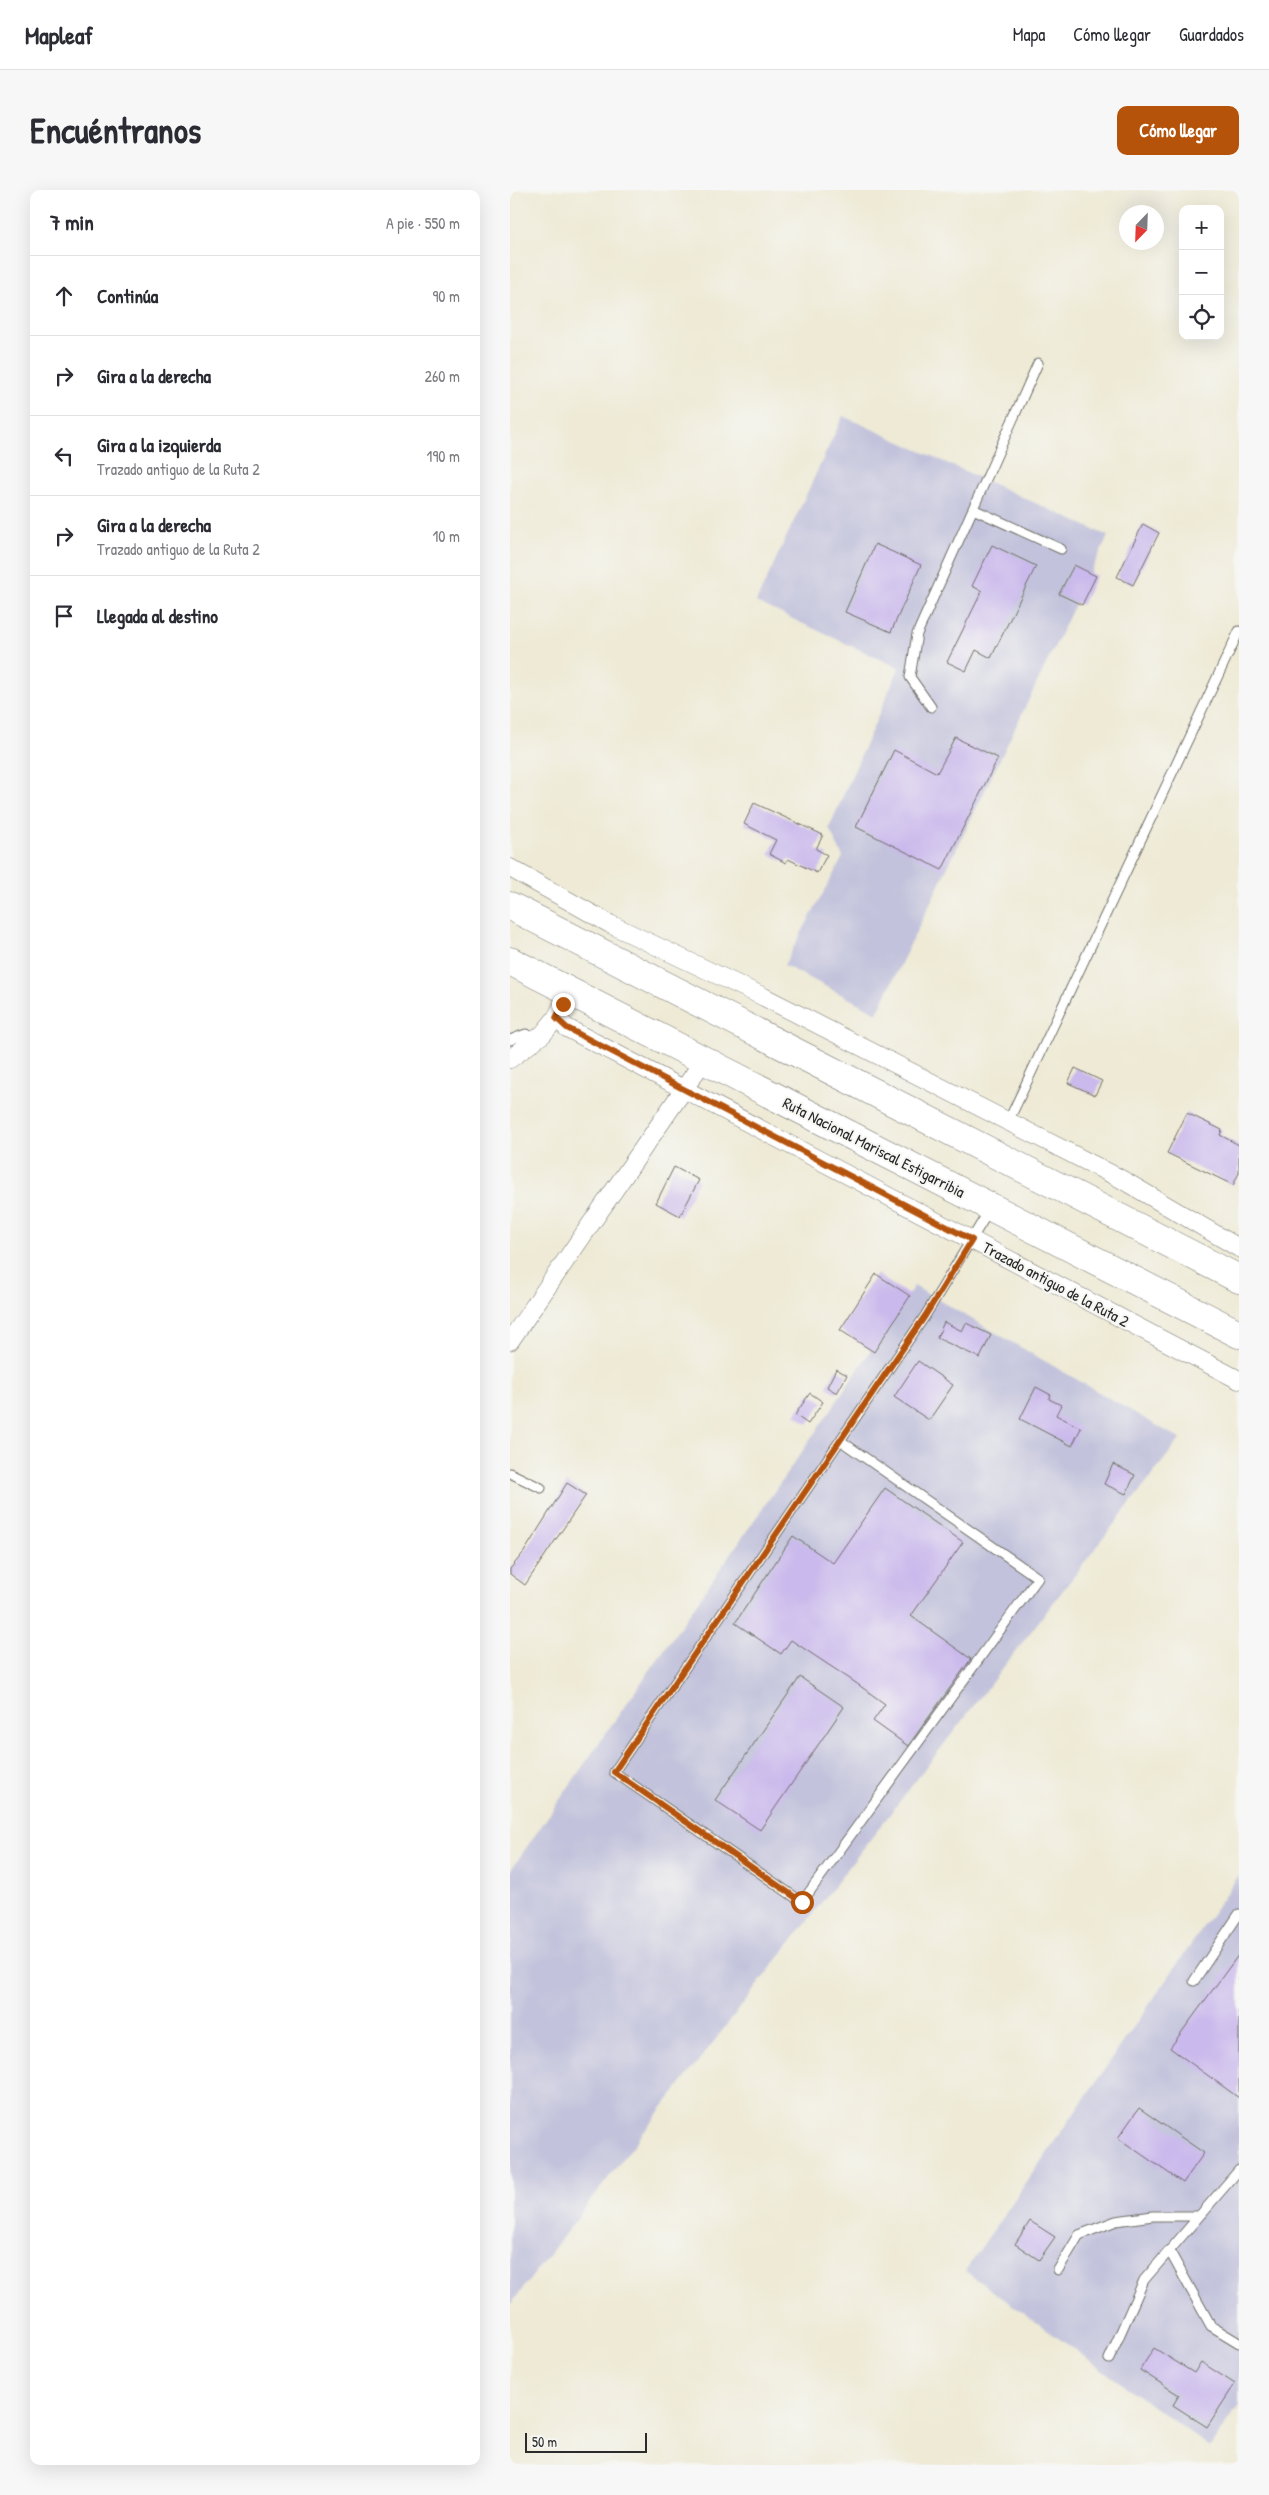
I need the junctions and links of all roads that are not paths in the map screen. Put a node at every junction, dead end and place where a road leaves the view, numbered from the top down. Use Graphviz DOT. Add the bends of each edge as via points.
graph roads {
  1 [pos="1038,363"];
  2 [pos="973,509"];
  3 [pos="1061,549"];
  4 [pos="1239,631"];
  5 [pos="931,707"];
  6 [pos="510,868"];
  7 [pos="510,906"];
  8 [pos="510,961"];
  9 [pos="570,992"];
  10 [pos="556,1018"];
  11 [pos="536,1038"];
  12 [pos="510,1040"];
  13 [pos="510,1059"];
  14 [pos="704,1060"];
  15 [pos="684,1088"];
  16 [pos="1008,1122"];
  17 [pos="992,1207"];
  18 [pos="972,1240"];
  19 [pos="1239,1248"];
  20 [pos="1239,1279"];
  21 [pos="1239,1334"];
  22 [pos="510,1341"];
  23 [pos="1239,1380"];
  24 [pos="841,1440"];
  25 [pos="510,1473"];
  26 [pos="541,1488"];
  27 [pos="1239,1914"];
  28 [pos="1194,1981"];
  29 [pos="1239,2170"];
  30 [pos="1197,2216"];
  31 [pos="1169,2250"];
  32 [pos="1058,2270"];
  33 [pos="1239,2342"];
  34 [pos="1109,2359"];
  1 -- 2 [label="lane"];
  2 -- 3 [label="lane"];
  2 -- 5 [label="lane" via="917,634 910,677"];
  4 -- 16 [label="lane"];
  6 -- 16 [label="street" via="610,924 764,997"];
  7 -- 20 [label="highway"];
  8 -- 9 [label="highway, Ruta Nacional Mariscal Estigarribia"];
  9 -- 10 [label="street"];
  9 -- 14 [label="highway, Ruta Nacional Mariscal Estigarribia"];
  10 -- 11 [label="street"];
  10 -- 15 [label="street, Trazado antiguo de la Ruta 2" via="567,1028"];
  11 -- 12 [label="lane" via="526,1034"];
  11 -- 13 [label="street"];
  14 -- 15 [label="street"];
  14 -- 17 [label="highway, Ruta Nacional Mariscal Estigarribia"];
  15 -- 18 [label="street, Trazado antiguo de la Ruta 2"];
  15 -- 22 [label="street"];
  16 -- 19 [label="street" via="1121,1179"];
  17 -- 18 [label="lane"];
  17 -- 21 [label="highway, Ruta Nacional Mariscal Estigarribia"];
  18 -- 23 [label="street, Trazado antiguo de la Ruta 2"];
  18 -- 24 [label="lane"];
  24 -- 24 [label="lane" via="1038,1578 802,1902 614,1772"];
  25 -- 26 [label="lane"];
  27 -- 28 [label="lane"];
  29 -- 30 [label="lane"];
  30 -- 31 [label="lane"];
  30 -- 32 [label="lane" via="1153,2216 1101,2226 1079,2235"];
  31 -- 33 [label="lane" via="1211,2326"];
  31 -- 34 [label="lane" via="1144,2280"];
}
